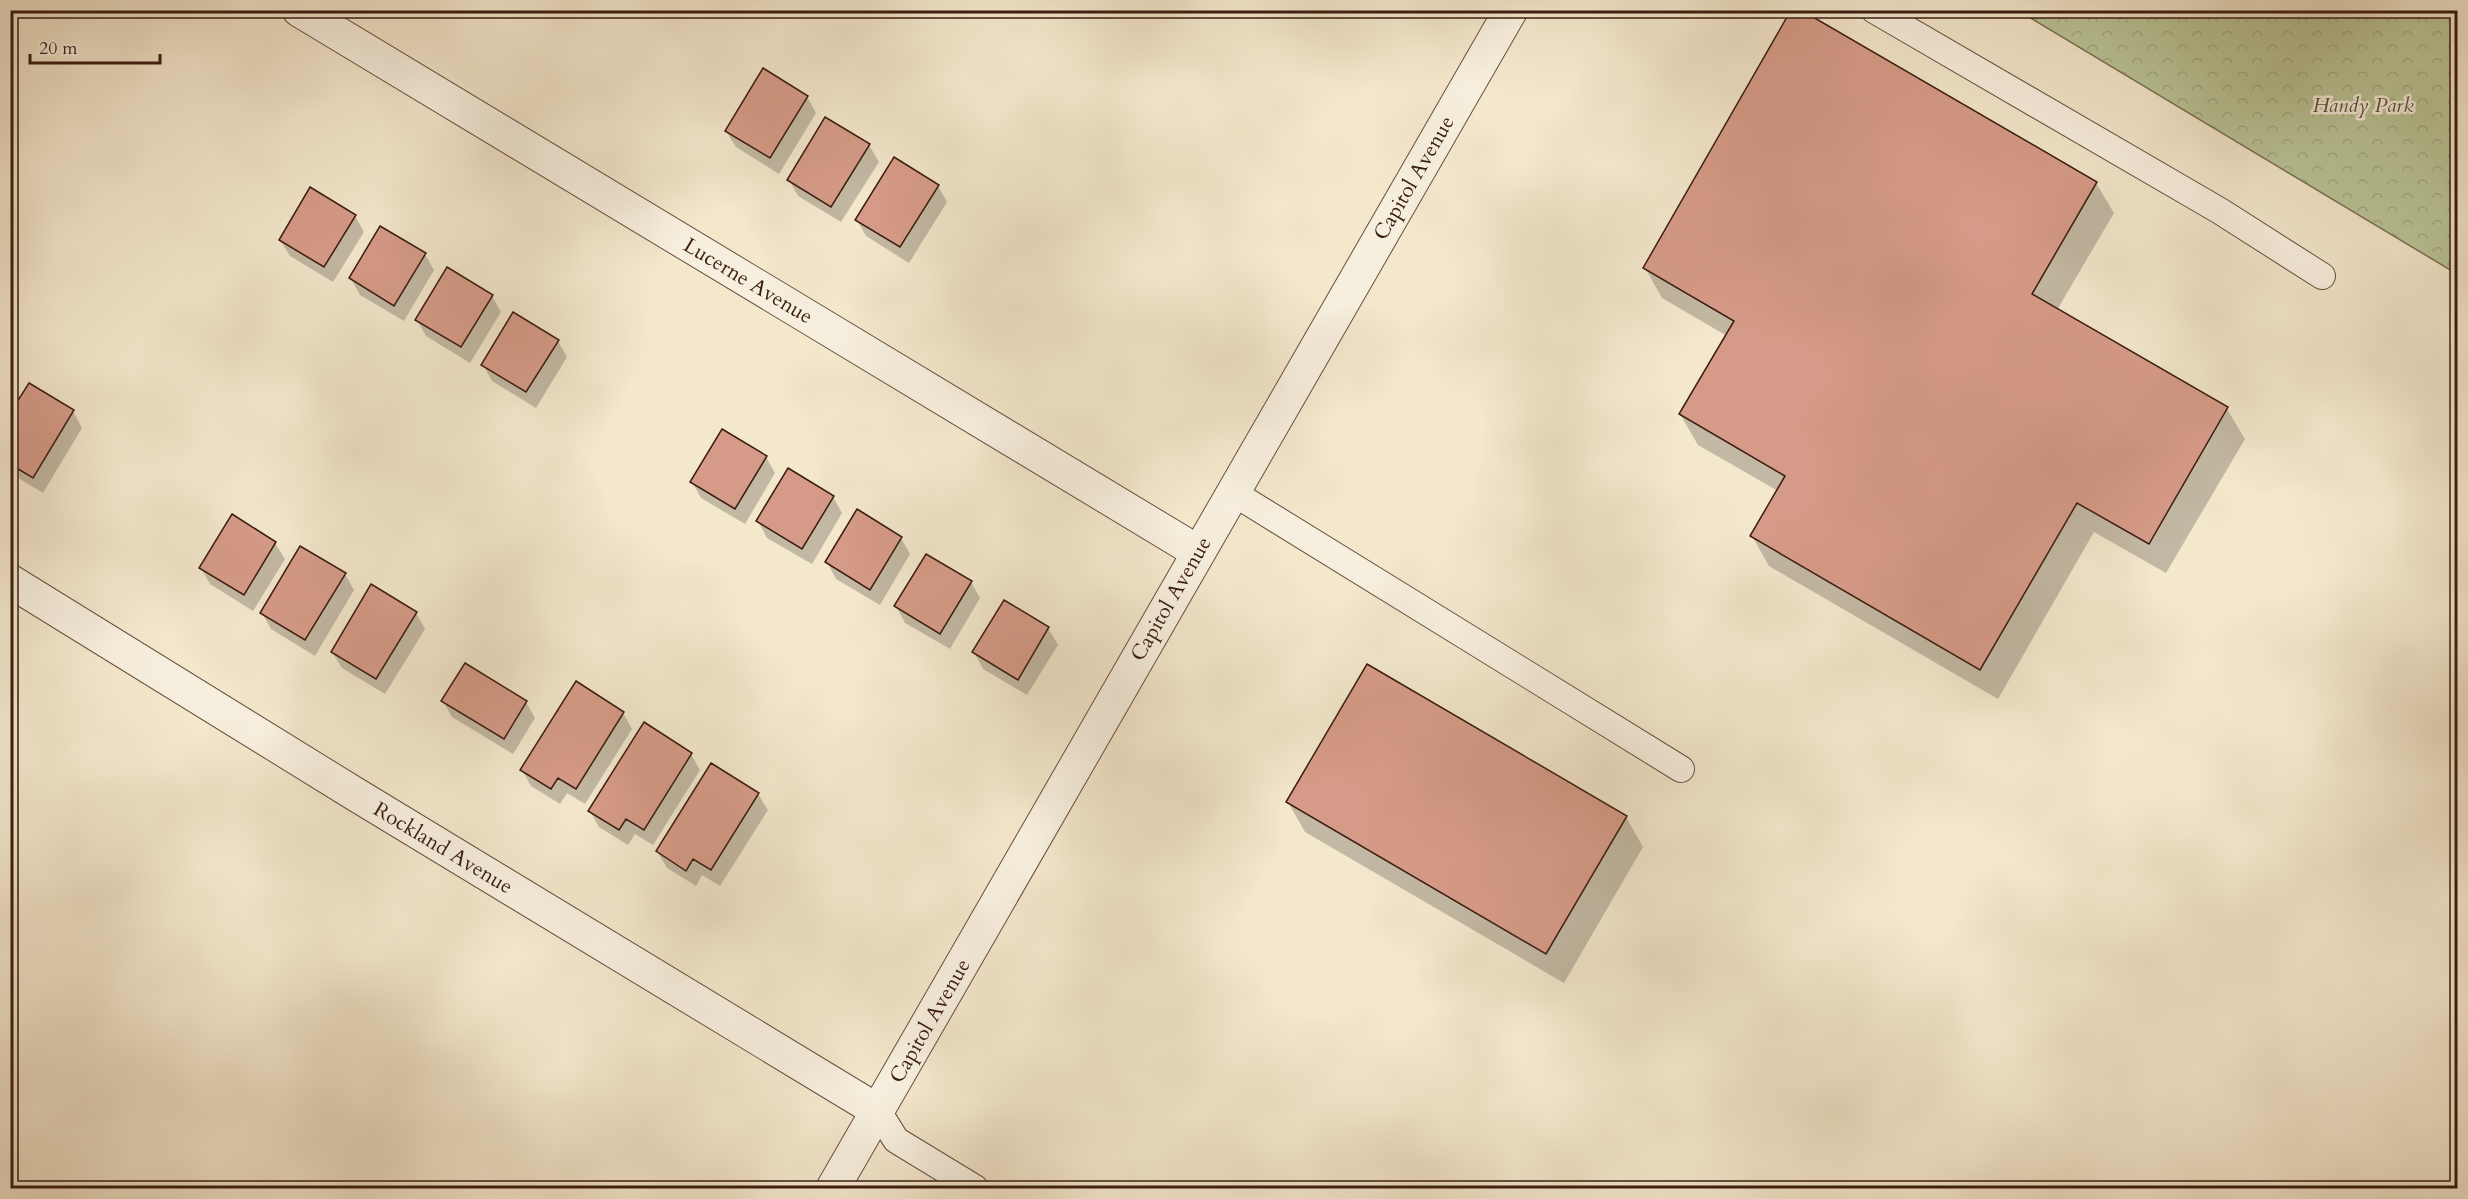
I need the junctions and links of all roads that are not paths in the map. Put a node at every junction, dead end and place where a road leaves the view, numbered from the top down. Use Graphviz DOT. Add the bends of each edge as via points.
graph roads {
  1 [pos="299,10"];
  2 [pos="1510,10"];
  3 [pos="1874,10"];
  4 [pos="2322,276"];
  5 [pos="1232,492"];
  6 [pos="1197,552"];
  7 [pos="10,581"];
  8 [pos="1681,769"];
  9 [pos="878,1111"];
  10 [pos="833,1188"];
  11 [pos="975,1188"];
  1 -- 6 [label="street, Lucerne Avenue"];
  2 -- 5 [label="street, Capitol Avenue"];
  3 -- 4 [label="lane" via="2220,211"];
  5 -- 6 [label="street, Capitol Avenue"];
  5 -- 8 [label="lane"];
  6 -- 9 [label="street, Capitol Avenue"];
  7 -- 9 [label="street, Rockland Avenue"];
  9 -- 10 [label="street, Capitol Avenue"];
  9 -- 11 [label="lane" via="897,1140"];
}
